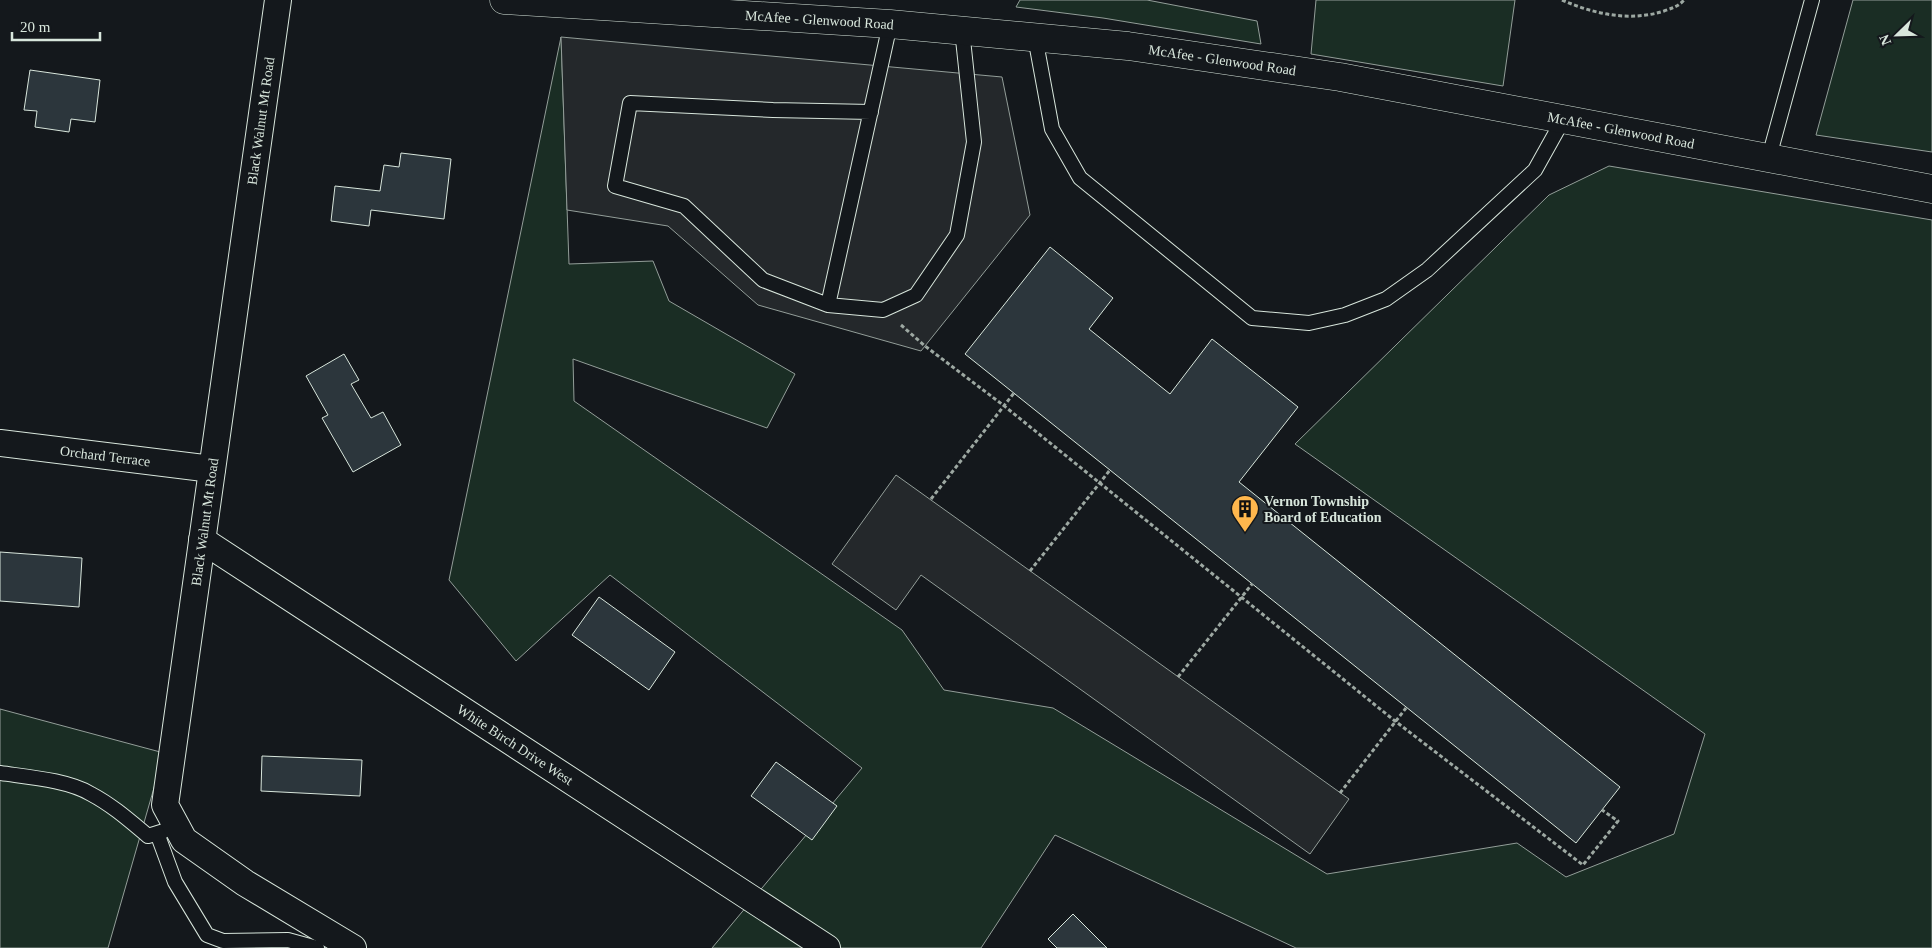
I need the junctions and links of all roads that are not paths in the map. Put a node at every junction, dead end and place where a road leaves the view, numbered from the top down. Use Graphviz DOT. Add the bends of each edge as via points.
graph roads {
  1 [pos="278,0"];
  2 [pos="504,0"];
  3 [pos="1812,0"];
  4 [pos="890,24"];
  5 [pos="962,30"];
  6 [pos="1035,37"];
  7 [pos="871,112"];
  8 [pos="1564,118"];
  9 [pos="1769,157"];
  10 [pos="1932,188"];
  11 [pos="828,305"];
  12 [pos="0,443"];
  13 [pos="212,469"];
  14 [pos="202,540"];
  15 [pos="0,773"];
  16 [pos="167,830"];
  17 [pos="317,948"];
  18 [pos="353,948"];
  19 [pos="827,948"];
  1 -- 13 [label="street, Black Walnut Mt Road"];
  2 -- 4 [label="street, McAfee - Glenwood Road"];
  3 -- 9 [label="lane"];
  4 -- 5 [label="street, McAfee - Glenwood Road"];
  4 -- 7 [label="lane"];
  5 -- 6 [label="street, McAfee - Glenwood Road"];
  5 -- 11 [label="lane" via="974,142 957,234 916,296 883,310"];
  6 -- 8 [label="street, McAfee - Glenwood Road" via="1128,46 1340,77"];
  6 -- 8 [label="lane" via="1052,130 1080,178 1252,318 1309,323 1345,315 1386,299 1427,270 1535,170"];
  7 -- 11 [label="lane"];
  7 -- 11 [label="lane" via="630,103 615,186 684,206 763,280"];
  8 -- 9 [label="street, McAfee - Glenwood Road"];
  9 -- 10 [label="street, McAfee - Glenwood Road"];
  12 -- 13 [label="street, Orchard Terrace"];
  13 -- 14 [label="street, Black Walnut Mt Road"];
  14 -- 16 [label="street, Black Walnut Mt Road" via="165,805"];
  14 -- 19 [label="street, White Birch Drive West"];
  15 -- 16 [label="lane" via="59,783 90,793 148,836"];
  16 -- 17 [label="lane" via="175,882 207,935 222,941 288,940"];
  16 -- 18 [label="street, Black Walnut Mt Road"];
}
